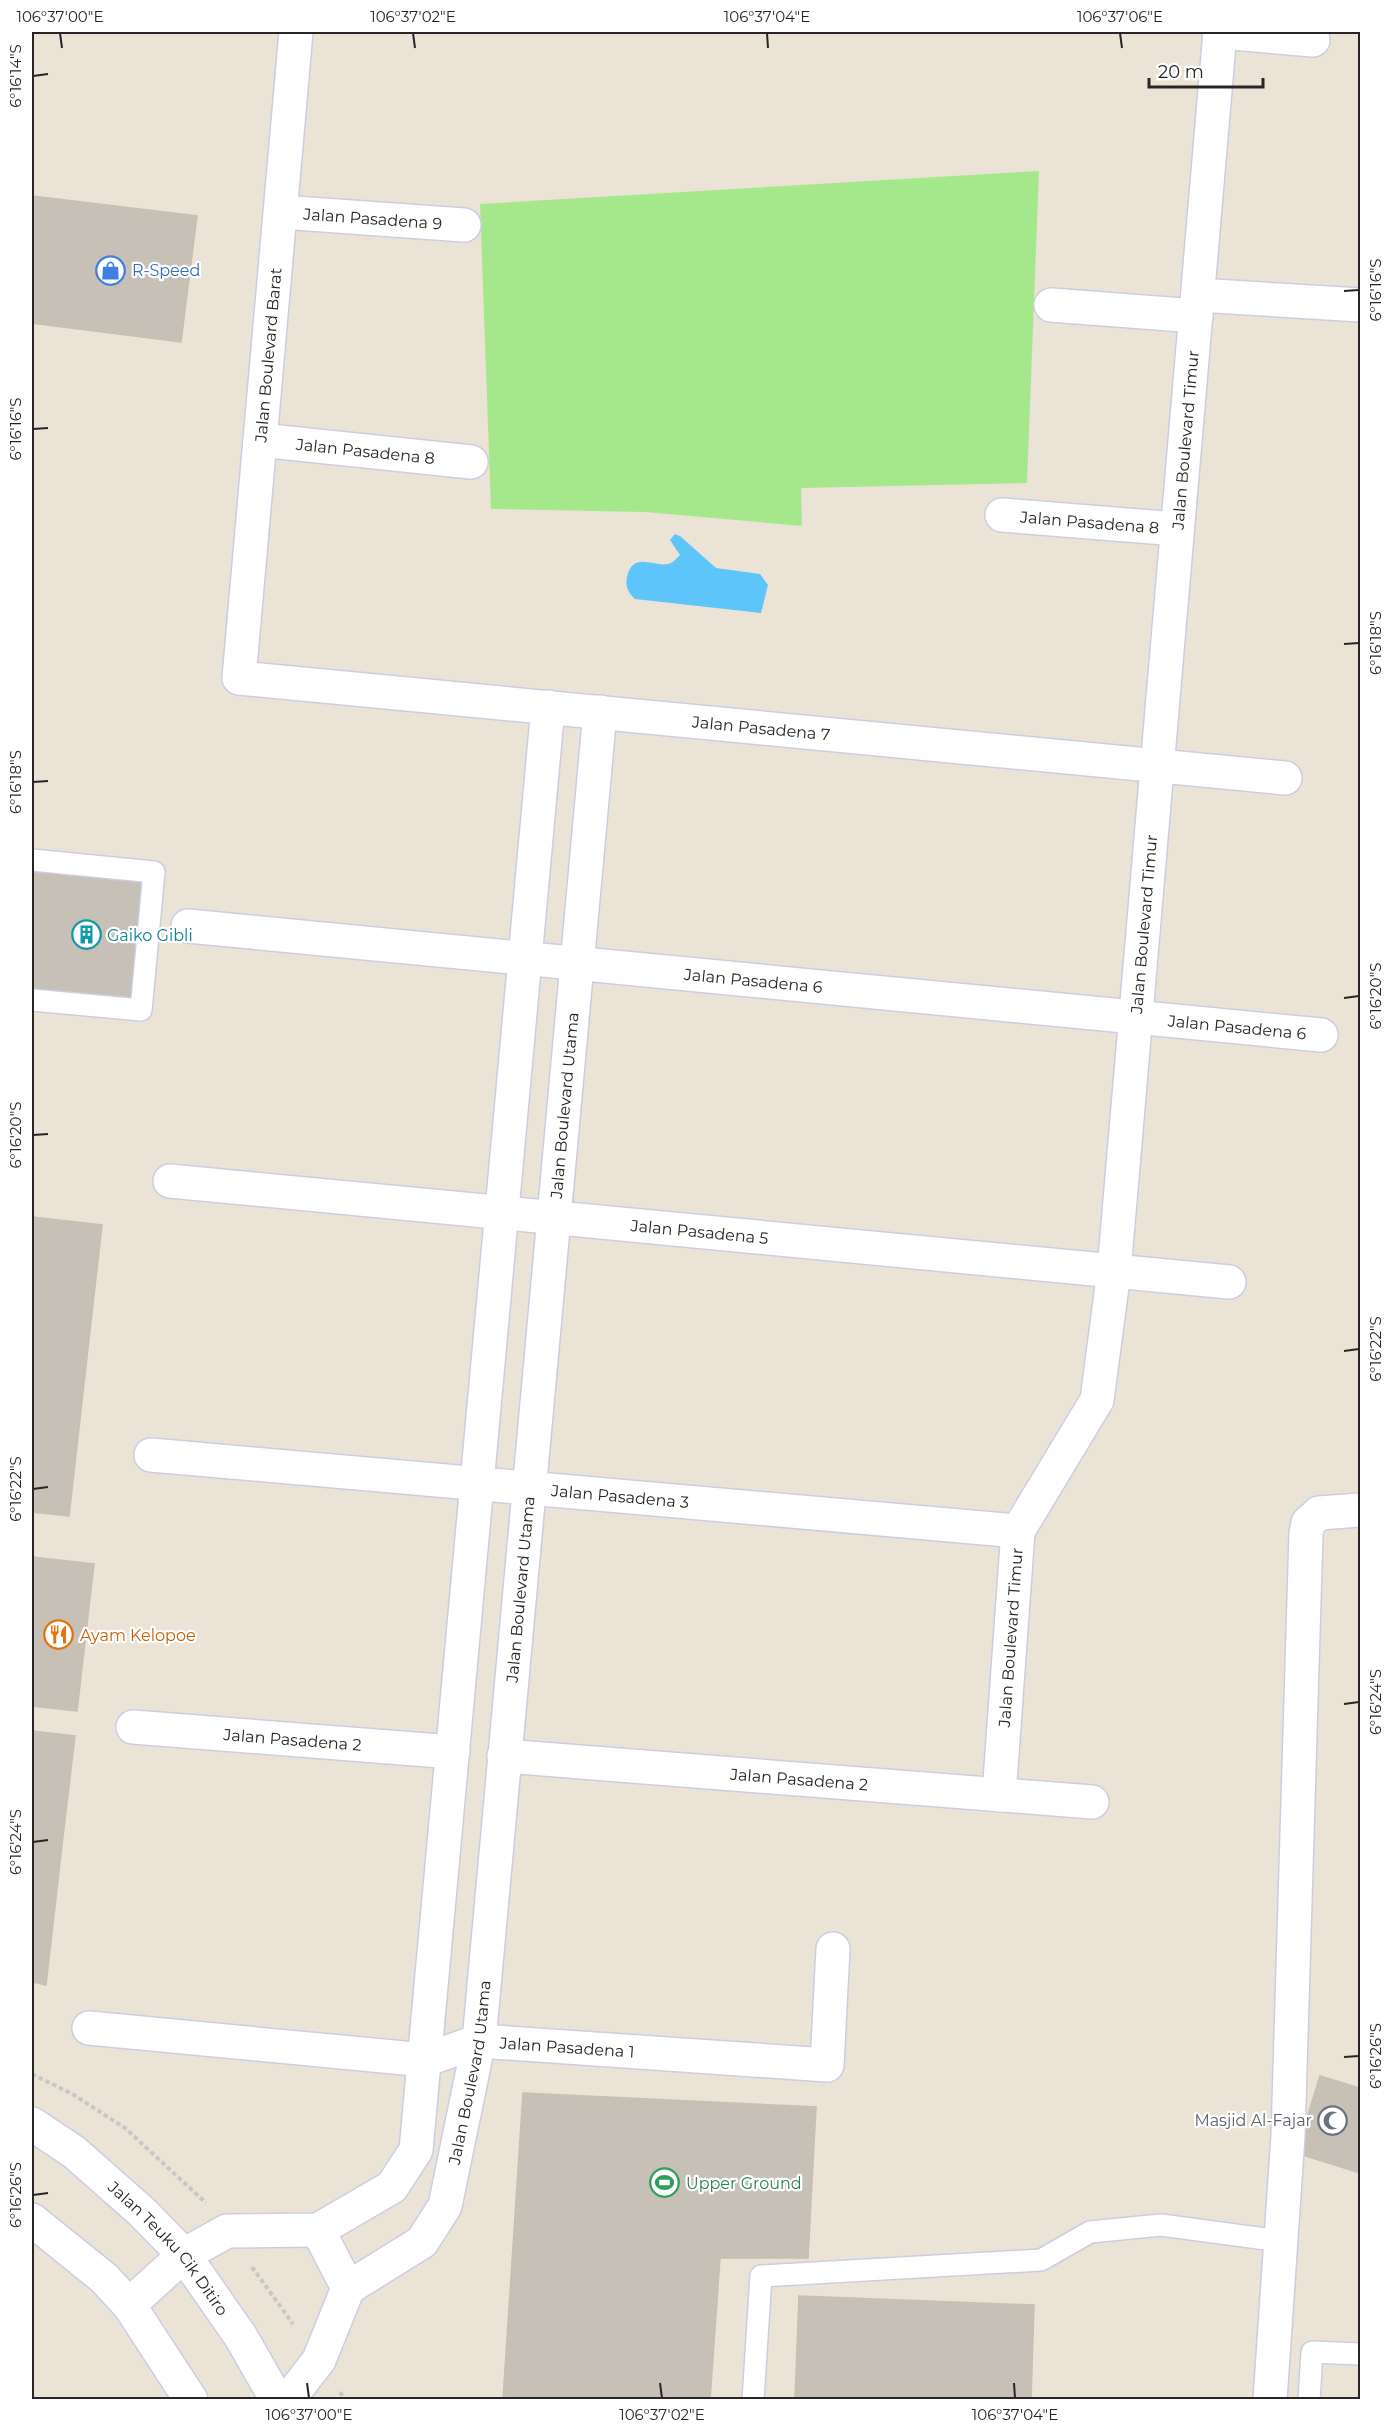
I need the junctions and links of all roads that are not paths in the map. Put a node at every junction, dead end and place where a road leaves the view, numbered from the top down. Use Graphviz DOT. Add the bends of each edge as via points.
graph roads {
  1 [pos="297,32"];
  2 [pos="1219,32"];
  3 [pos="1313,40"];
  4 [pos="281,212"];
  5 [pos="464,225"];
  6 [pos="1051,305"];
  7 [pos="1197,305"];
  8 [pos="1360,306"];
  9 [pos="260,440"];
  10 [pos="471,462"];
  11 [pos="1002,515"];
  12 [pos="1177,529"];
  13 [pos="239,678"];
  14 [pos="548,707"];
  15 [pos="600,712"];
  16 [pos="1157,765"];
  17 [pos="1285,778"];
  18 [pos="32,860"];
  19 [pos="188,926"];
  20 [pos="525,958"];
  21 [pos="577,964"];
  22 [pos="32,1000"];
  23 [pos="1136,1017"];
  24 [pos="1321,1035"];
  25 [pos="170,1181"];
  26 [pos="502,1213"];
  27 [pos="554,1217"];
  28 [pos="1114,1271"];
  29 [pos="1229,1282"];
  30 [pos="151,1455"];
  31 [pos="477,1484"];
  32 [pos="529,1488"];
  33 [pos="1360,1510"];
  34 [pos="1018,1531"];
  35 [pos="133,1727"];
  36 [pos="453,1752"];
  37 [pos="504,1756"];
  38 [pos="999,1795"];
  39 [pos="1092,1802"];
  40 [pos="834,1949"];
  41 [pos="89,2028"];
  42 [pos="479,2041"];
  43 [pos="425,2060"];
  44 [pos="32,2124"];
  45 [pos="32,2220"];
  46 [pos="318,2230"];
  47 [pos="1281,2241"];
  48 [pos="184,2255"];
  49 [pos="348,2288"];
  50 [pos="129,2305"];
  51 [pos="1360,2354"];
  52 [pos="191,2400"];
  53 [pos="277,2400"];
  54 [pos="288,2400"];
  55 [pos="753,2400"];
  56 [pos="1270,2400"];
  57 [pos="1309,2400"];
  1 -- 4 [label="street, Jalan Boulevard Barat"];
  2 -- 3 [label="street"];
  2 -- 7 [label="street, Jalan Boulevard Timur"];
  4 -- 5 [label="street, Jalan Pasadena 9"];
  4 -- 9 [label="street, Jalan Boulevard Barat"];
  6 -- 7 [label="street"];
  7 -- 8 [label="street"];
  7 -- 12 [label="street, Jalan Boulevard Timur"];
  9 -- 10 [label="street, Jalan Pasadena 8"];
  9 -- 13 [label="street, Jalan Boulevard Barat"];
  11 -- 12 [label="street, Jalan Pasadena 8"];
  12 -- 16 [label="street, Jalan Boulevard Timur"];
  13 -- 14 [label="street, Jalan Pasadena 7"];
  14 -- 15 [label="street, Jalan Pasadena 7"];
  14 -- 20 [label="street"];
  15 -- 16 [label="street, Jalan Pasadena 7"];
  15 -- 21 [label="street, Jalan Boulevard Utama"];
  16 -- 17 [label="street, Jalan Pasadena 7"];
  16 -- 23 [label="street, Jalan Boulevard Timur"];
  18 -- 22 [label="lane" via="154,872 141,1010"];
  19 -- 20 [label="street, Jalan Pasadena 6"];
  20 -- 21 [label="street, Jalan Pasadena 6"];
  20 -- 26 [label="street"];
  21 -- 23 [label="street, Jalan Pasadena 6"];
  21 -- 27 [label="street, Jalan Boulevard Utama"];
  23 -- 24 [label="street, Jalan Pasadena 6"];
  23 -- 28 [label="street, Jalan Boulevard Timur"];
  25 -- 26 [label="street, Jalan Pasadena 5"];
  26 -- 27 [label="street, Jalan Pasadena 5"];
  26 -- 31 [label="street"];
  27 -- 28 [label="street, Jalan Pasadena 5"];
  27 -- 32 [label="street, Jalan Boulevard Utama"];
  28 -- 29 [label="street, Jalan Pasadena 5"];
  28 -- 34 [label="street, Jalan Boulevard Timur" via="1097,1400"];
  30 -- 31 [label="street, Jalan Pasadena 3"];
  31 -- 32 [label="street, Jalan Pasadena 3"];
  31 -- 36 [label="street"];
  32 -- 34 [label="street, Jalan Pasadena 3"];
  32 -- 37 [label="street, Jalan Boulevard Utama"];
  33 -- 47 [label="street" via="1319,1513 1308,1523 1306,1533 1288,2136"];
  34 -- 38 [label="street, Jalan Boulevard Timur"];
  35 -- 36 [label="street, Jalan Pasadena 2"];
  36 -- 43 [label="street"];
  37 -- 38 [label="street, Jalan Pasadena 2"];
  37 -- 42 [label="street, Jalan Boulevard Utama"];
  38 -- 39 [label="street, Jalan Pasadena 2"];
  40 -- 42 [label="street, Jalan Pasadena 1" via="826,2065"];
  41 -- 43 [label="street, Jalan Pasadena 1"];
  42 -- 43 [label="street, Jalan Pasadena 1"];
  42 -- 49 [label="street, Jalan Boulevard Utama" via="445,2206 422,2242"];
  43 -- 46 [label="street" via="416,2150 392,2187"];
  44 -- 48 [label="street, Jalan Teuku Cik Ditiro" via="74,2152"];
  45 -- 50 [label="street" via="104,2278"];
  46 -- 48 [label="street" via="227,2231"];
  46 -- 49 [label="street"];
  47 -- 55 [label="lane" via="1161,2225 1090,2232 1041,2260 761,2276"];
  47 -- 56 [label="street"];
  48 -- 50 [label="street"];
  48 -- 53 [label="street, Jalan Teuku Cik Ditiro" via="241,2337"];
  49 -- 54 [label="street" via="320,2360"];
  50 -- 52 [label="street"];
  51 -- 57 [label="lane" via="1312,2352"];
}
